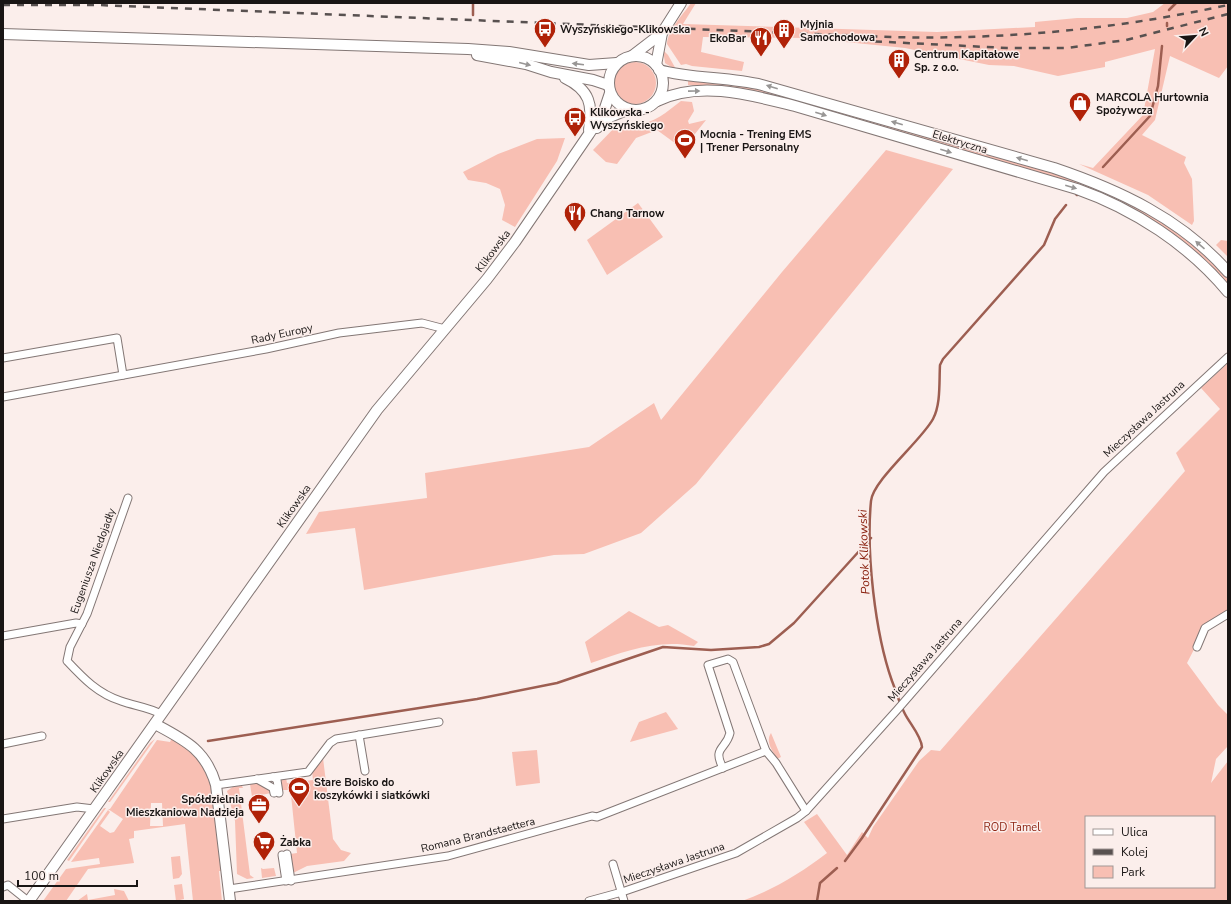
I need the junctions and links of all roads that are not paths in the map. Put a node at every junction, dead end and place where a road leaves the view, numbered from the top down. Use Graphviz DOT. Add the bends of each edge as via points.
graph roads {
  1 [pos="681,3"];
  2 [pos="3,34"];
  3 [pos="662,34"];
  4 [pos="446,48"];
  5 [pos="632,56"];
  6 [pos="617,63"];
  7 [pos="658,68"];
  8 [pos="552,72"];
  9 [pos="609,89"];
  10 [pos="657,101"];
  11 [pos="627,110"];
  12 [pos="589,134"];
  13 [pos="1228,272"];
  14 [pos="1228,292"];
  15 [pos="445,328"];
  16 [pos="1228,356"];
  17 [pos="3,358"];
  18 [pos="123,375"];
  19 [pos="3,397"];
  20 [pos="128,498"];
  21 [pos="1228,614"];
  22 [pos="82,624"];
  23 [pos="3,636"];
  24 [pos="1197,648"];
  25 [pos="161,714"];
  26 [pos="440,722"];
  27 [pos="155,724"];
  28 [pos="359,735"];
  29 [pos="42,736"];
  30 [pos="3,744"];
  31 [pos="766,751"];
  32 [pos="723,768"];
  33 [pos="365,771"];
  34 [pos="273,777"];
  35 [pos="256,779"];
  36 [pos="216,785"];
  37 [pos="94,809"];
  38 [pos="806,811"];
  39 [pos="3,819"];
  40 [pos="285,854"];
  41 [pos="613,864"];
  42 [pos="288,881"];
  43 [pos="3,886"];
  44 [pos="229,889"];
  45 [pos="622,892"];
  46 [pos="28,901"];
  47 [pos="230,901"];
  48 [pos="589,901"];
  49 [pos="624,901"];
  1 -- 3 [label="main road"];
  2 -- 4 [label="main road"];
  3 -- 5 [label="main road"];
  3 -- 7 [label="main road"];
  6 -- 4 [label="main road, one-way" via="590,65 495,51"];
  4 -- 8 [label="main road, one-way" via="526,64"];
  5 -- 6 [label="main road"];
  5 -- 7 [label="main road" via="648,59"];
  6 -- 9 [label="main road" via="610,73"];
  7 -- 10 [label="main road" via="663,86"];
  13 -- 7 [label="main road, Elektryczna, one-way" via="1194,240 1153,211 1087,179 762,84 672,73"];
  8 -- 9 [label="main road" via="594,80"];
  8 -- 12 [label="main road" via="577,85 587,96 592,114"];
  9 -- 11 [label="main road" via="619,105"];
  9 -- 12 [label="main road, Klikowska" via="604,111"];
  10 -- 11 [label="main road" via="644,110"];
  10 -- 14 [label="main road, Elektryczna, one-way" via="685,91 755,96 1077,189 1109,202 1157,230 1196,260"];
  11 -- 12 [label="main road, Klikowska" via="610,117"];
  12 -- 15 [label="main road, Klikowska" via="505,256"];
  15 -- 18 [label="street, Rady Europy" via="422,323 339,333"];
  15 -- 25 [label="main road, Klikowska" via="377,410"];
  16 -- 38 [label="street, Mieczysława Jastruna" via="1104,472"];
  17 -- 18 [label="street" via="117,338"];
  18 -- 19 [label="street, Rady Europy"];
  20 -- 22 [label="street, Eugeniusza Niedojadły"];
  21 -- 24 [label="street" via="1205,628"];
  22 -- 23 [label="street"];
  22 -- 25 [label="street, Eugeniusza Niedojadły" via="70,647 67,661 99,691 122,702 150,708"];
  25 -- 27 [label="main road, Klikowska"];
  26 -- 28 [label="street"];
  27 -- 36 [label="main road" via="194,747 210,769"];
  27 -- 37 [label="main road, Klikowska"];
  28 -- 33 [label="street"];
  28 -- 34 [label="street" via="336,739 330,743 308,772"];
  29 -- 30 [label="street"];
  31 -- 32 [label="street, Romana Brandstaettera"];
  31 -- 32 [label="street" via="733,662 724,659 712,663 708,665 730,733 718,754"];
  31 -- 38 [label="street"];
  32 -- 42 [label="street, Romana Brandstaettera" via="597,816 448,856"];
  34 -- 35 [label="street"];
  34 -- 35 [label="street" via="277,780 276,793 273,788"];
  35 -- 36 [label="street"];
  36 -- 44 [label="main road"];
  37 -- 39 [label="street" via="77,807"];
  37 -- 46 [label="main road, Klikowska"];
  38 -- 45 [label="street, Mieczysława Jastruna" via="736,853"];
  40 -- 42 [label="street"];
  41 -- 45 [label="street"];
  42 -- 44 [label="street, Romana Brandstaettera"];
  43 -- 46 [label="street" via="8,886"];
  44 -- 47 [label="main road"];
  45 -- 48 [label="street, Mieczysława Jastruna"];
  45 -- 49 [label="street"];
}
